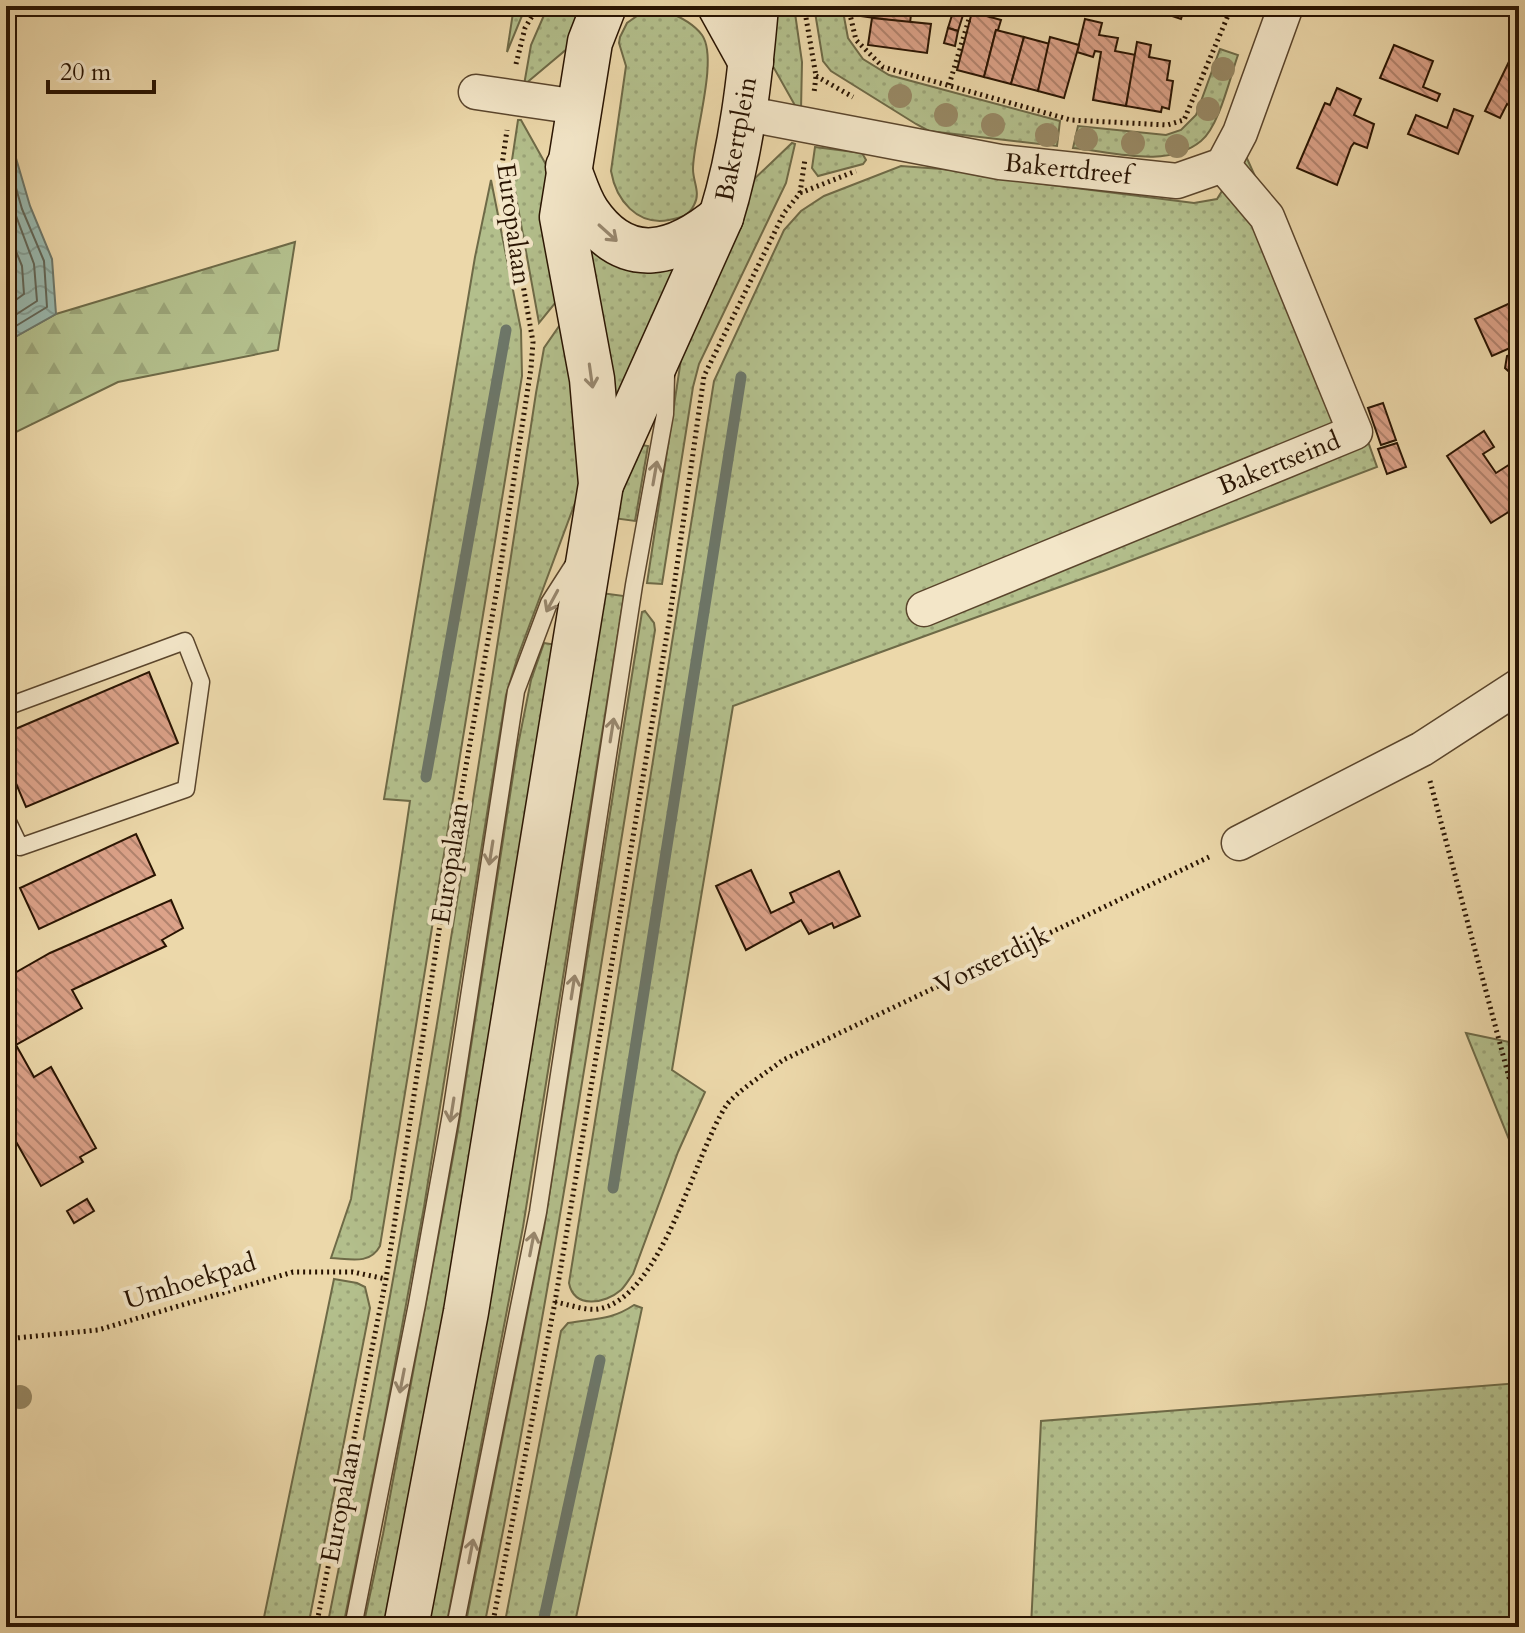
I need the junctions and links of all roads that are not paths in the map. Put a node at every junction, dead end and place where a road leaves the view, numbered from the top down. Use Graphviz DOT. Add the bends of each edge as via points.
graph roads {
  1 [pos="605,6"];
  2 [pos="720,6"];
  3 [pos="756,6"];
  4 [pos="1286,6"];
  5 [pos="751,62"];
  6 [pos="476,92"];
  7 [pos="578,107"];
  8 [pos="743,113"];
  9 [pos="1223,165"];
  10 [pos="568,167"];
  11 [pos="721,217"];
  12 [pos="667,338"];
  13 [pos="601,484"];
  14 [pos="593,536"];
  15 [pos="924,609"];
  16 [pos="1519,686"];
  17 [pos="6,707"];
  18 [pos="6,818"];
  19 [pos="1239,843"];
  20 [pos="353,1627"];
  21 [pos="406,1627"];
  22 [pos="455,1627"];
  1 -- 7 [label="main road" via="590,42"];
  2 -- 5 [label="main road"];
  3 -- 5 [label="main road"];
  4 -- 9 [label="street" via="1240,133"];
  5 -- 8 [label="main road, Bakertplein"];
  6 -- 7 [label="street"];
  7 -- 10 [label="main road"];
  8 -- 9 [label="street, Bakertdreef" via="1000,162 1177,181"];
  8 -- 11 [label="main road, Bakertplein"];
  9 -- 15 [label="street, Bakertseind" via="1267,217 1355,432"];
  10 -- 11 [label="main road, one-way" via="587,211 610,238 627,247 646,251 680,245"];
  10 -- 13 [label="main road, Europalaan, one-way" via="562,217 592,379"];
  11 -- 12 [label="main road, Europalaan"];
  12 -- 13 [label="main road, Europalaan"];
  22 -- 12 [label="lane, Europalaan, one-way" via="538,1212 665,414"];
  13 -- 14 [label="main road, Europalaan"];
  14 -- 20 [label="lane, Europalaan, one-way" via="549,603 516,691 451,1114"];
  14 -- 21 [label="main road, Europalaan" via="466,1312"];
  16 -- 19 [label="street" via="1422,749"];
  17 -- 18 [label="lane" via="185,641 201,682 186,789 20,847"];
}
